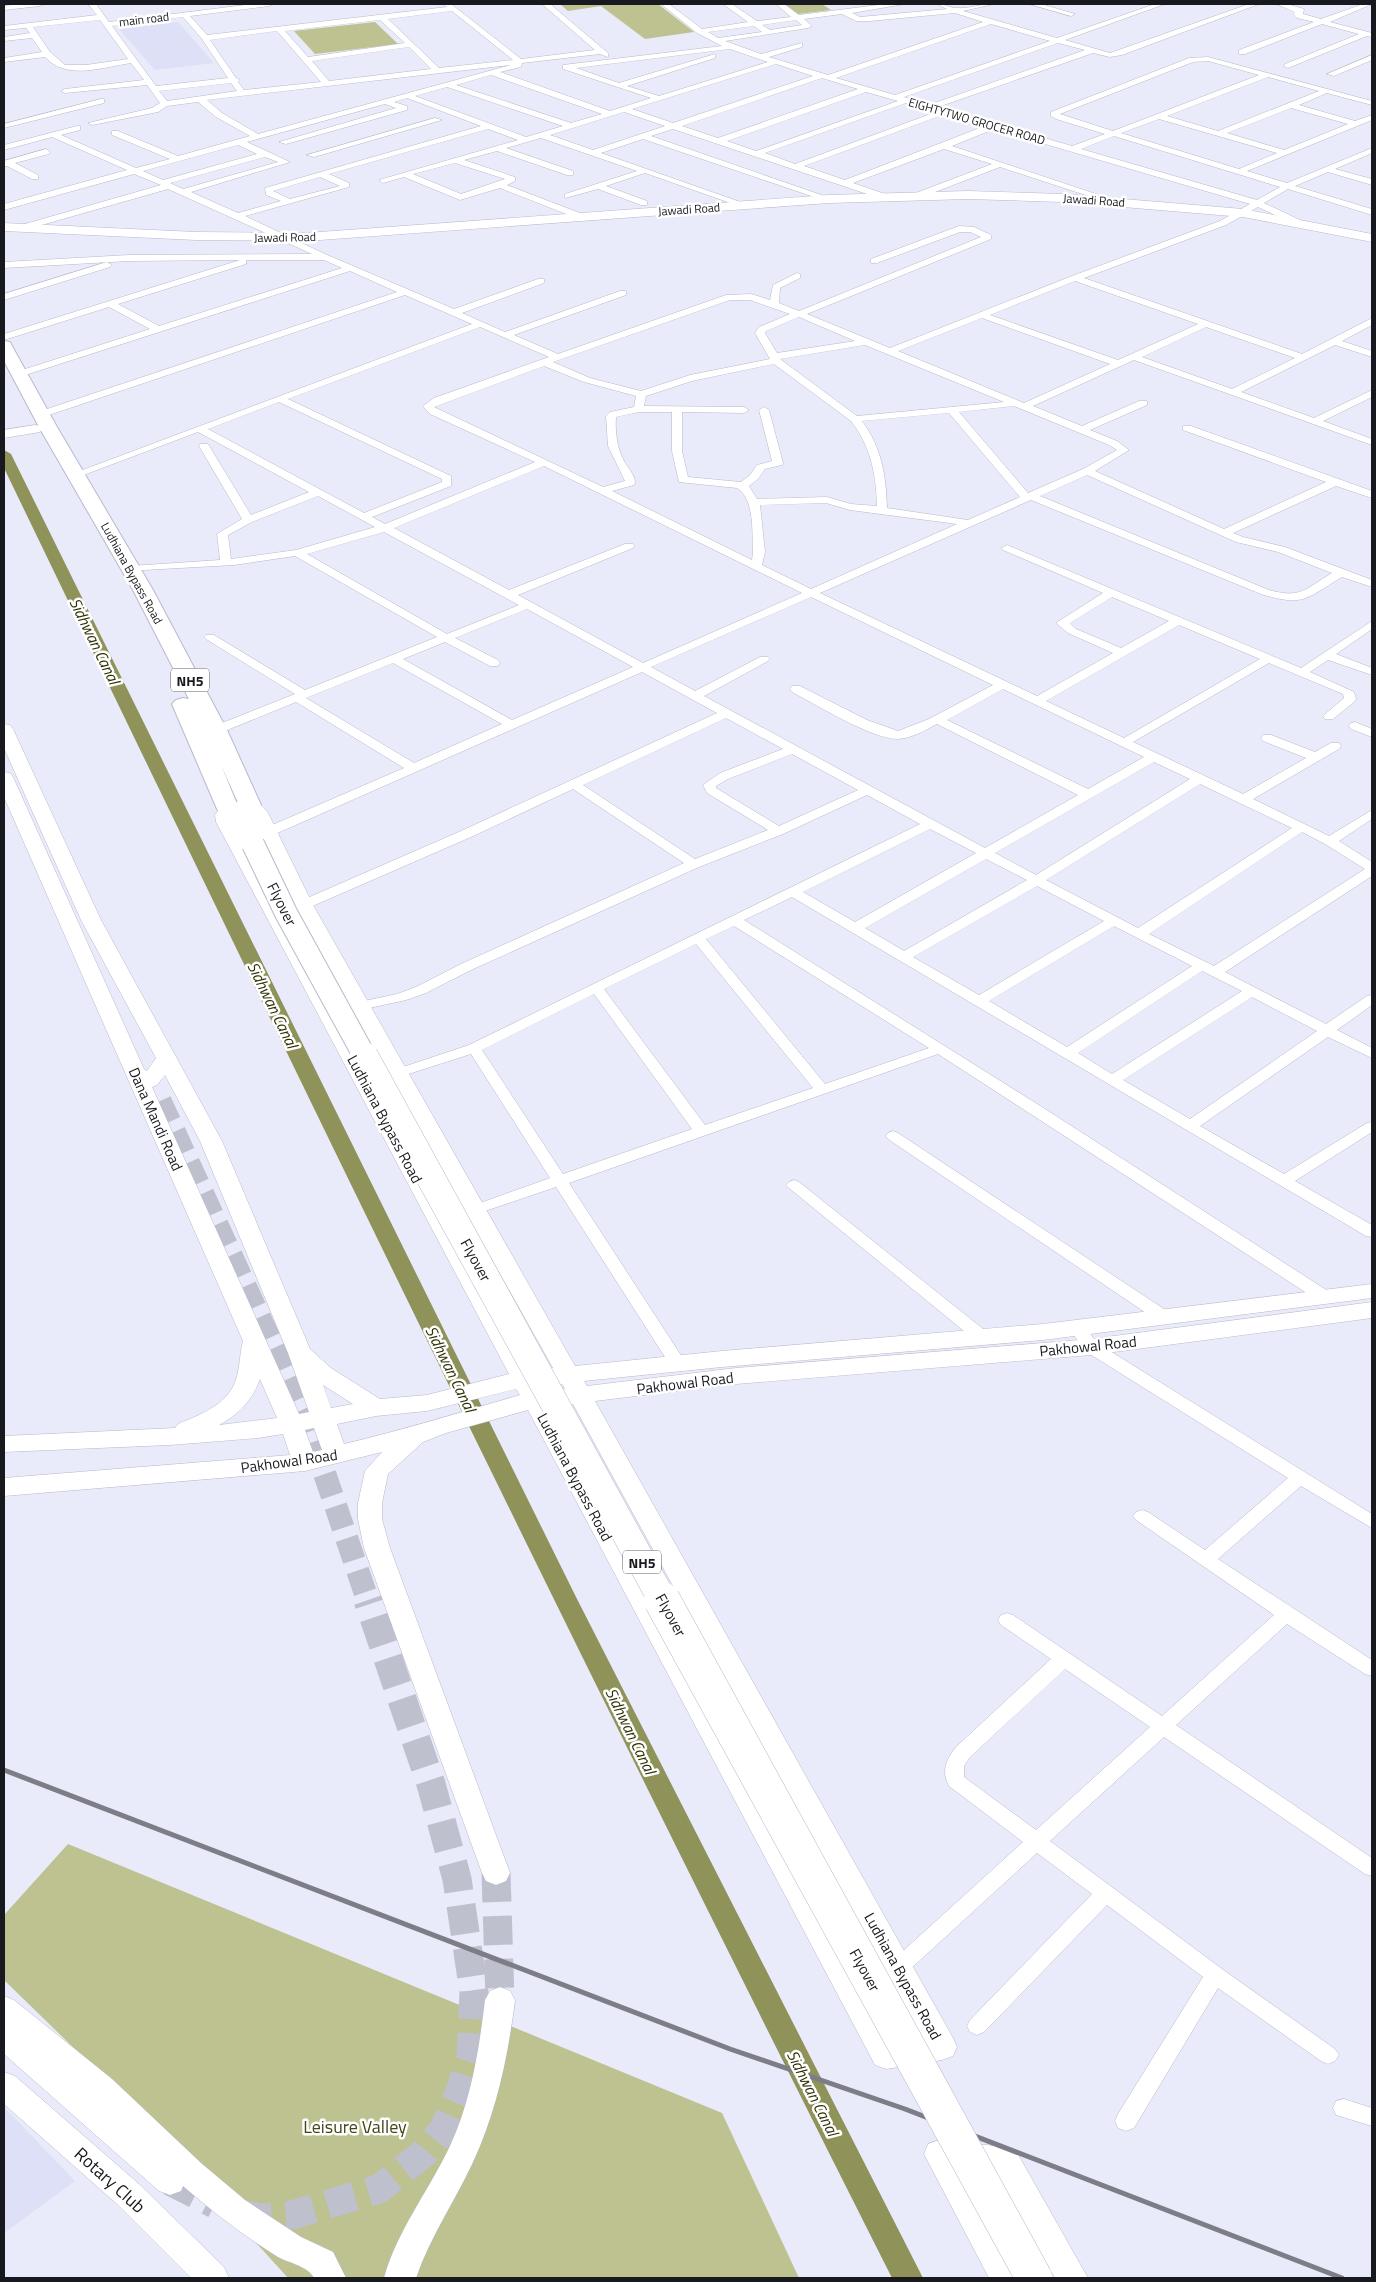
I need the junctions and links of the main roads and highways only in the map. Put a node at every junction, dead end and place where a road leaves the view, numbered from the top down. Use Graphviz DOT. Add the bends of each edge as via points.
graph roads {
  1 [pos="4,346"];
  2 [pos="11,373"];
  3 [pos="38,422"];
  4 [pos="260,838"];
  5 [pos="1034,2278"];
  1 -- 2 [label="highway, Ludhiana Bypass Road / NH5"];
  2 -- 3 [label="highway, Ludhiana Bypass Road / NH5"];
  3 -- 3 [label="highway, Ludhiana Bypass Road / NH5" via="77,474 216,730 239,807 197,733 113,567 40,441"];
  4 -- 5 [label="highway, Flyover / NH5, bridge" via="295,930"];
}
